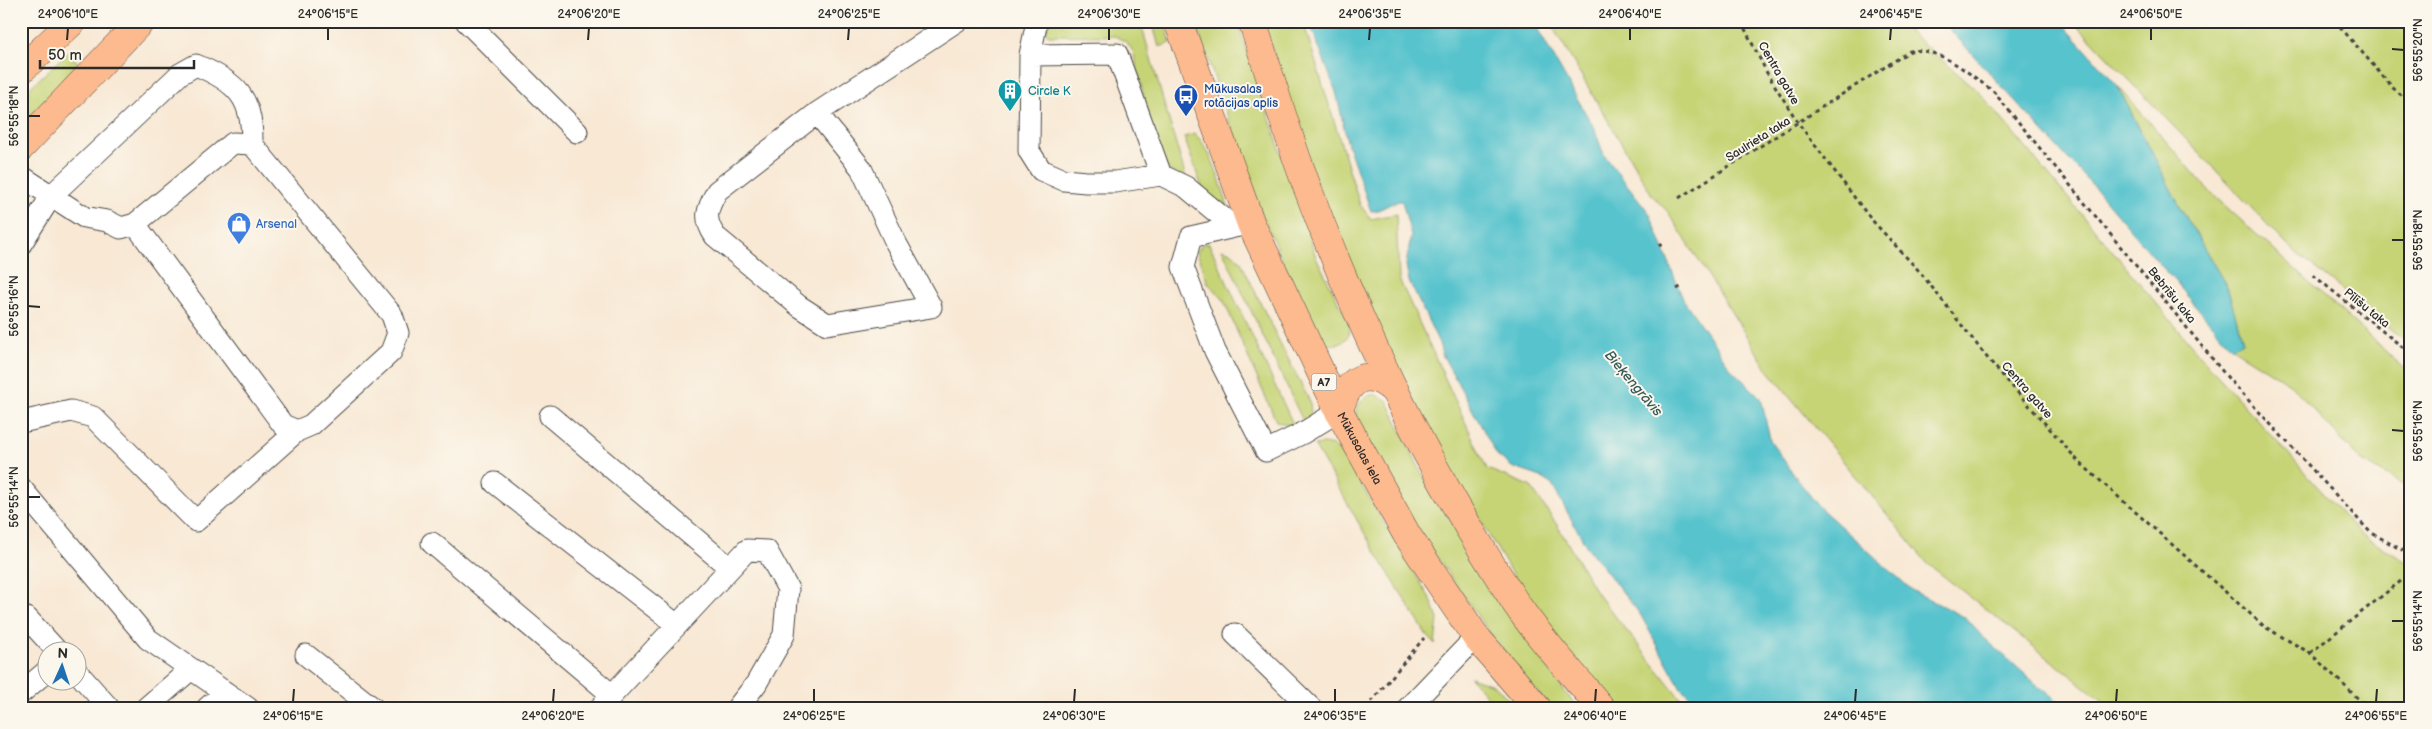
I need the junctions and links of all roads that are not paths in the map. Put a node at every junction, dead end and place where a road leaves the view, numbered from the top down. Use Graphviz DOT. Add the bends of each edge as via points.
graph roads {
  1 [pos="73,21"];
  2 [pos="141,21"];
  3 [pos="466,21"];
  4 [pos="957,21"];
  5 [pos="1037,21"];
  6 [pos="1178,21"];
  7 [pos="1252,21"];
  8 [pos="1030,55"];
  9 [pos="21,70"];
  10 [pos="817,113"];
  11 [pos="577,132"];
  12 [pos="252,144"];
  13 [pos="21,146"];
  14 [pos="1161,175"];
  15 [pos="21,176"];
  16 [pos="52,195"];
  17 [pos="135,224"];
  18 [pos="1242,225"];
  19 [pos="21,244"];
  20 [pos="1396,391"];
  21 [pos="1339,411"];
  22 [pos="550,416"];
  23 [pos="21,419"];
  24 [pos="297,431"];
  25 [pos="495,483"];
  26 [pos="21,488"];
  27 [pos="432,543"];
  28 [pos="730,568"];
  29 [pos="23,616"];
  30 [pos="677,625"];
  31 [pos="1235,634"];
  32 [pos="1476,637"];
  33 [pos="48,642"];
  34 [pos="306,655"];
  35 [pos="191,669"];
  36 [pos="38,679"];
  37 [pos="88,684"];
  38 [pos="225,692"];
  39 [pos="21,693"];
  40 [pos="606,701"];
  41 [pos="109,708"];
  42 [pos="146,708"];
  43 [pos="207,708"];
  44 [pos="248,708"];
  45 [pos="373,708"];
  46 [pos="736,708"];
  47 [pos="1311,708"];
  48 [pos="1408,708"];
  49 [pos="1536,708"];
  50 [pos="1601,708"];
  1 -- 9 [label="highway"];
  2 -- 13 [label="highway"];
  3 -- 11 [label="street"];
  4 -- 10 [label="street"];
  5 -- 8 [label="street"];
  6 -- 18 [label="highway, Mūkusalas iela / A7"];
  7 -- 20 [label="highway" via="1306,184 1365,328"];
  8 -- 14 [label="street" via="1117,54"];
  8 -- 14 [label="street" via="1029,151 1041,170 1064,180 1086,182 1115,182"];
  10 -- 10 [label="street" via="717,191 708,207 707,224 715,236 799,306 827,324 931,307 861,168"];
  12 -- 16 [label="street" via="252,122 240,92 222,76 196,65 180,74"];
  12 -- 17 [label="street" via="233,143"];
  12 -- 24 [label="street" via="392,316 398,333 391,352 311,425"];
  14 -- 18 [label="street" via="1186,187"];
  15 -- 16 [label="street"];
  16 -- 17 [label="street" via="84,217 107,221 121,228"];
  16 -- 19 [label="street"];
  17 -- 24 [label="street" via="281,423"];
  18 -- 21 [label="highway, Mūkusalas iela / A7"];
  18 -- 21 [label="street" via="1191,237 1183,267 1215,351 1266,451 1303,434"];
  20 -- 21 [label="highway" via="1380,380 1362,379 1347,388"];
  20 -- 50 [label="highway" via="1457,507 1518,607"];
  21 -- 32 [label="highway, Mūkusalas iela / A7" via="1407,535"];
  22 -- 28 [label="street"];
  23 -- 24 [label="street" via="26,421 71,411 93,417 196,521"];
  25 -- 30 [label="street"];
  26 -- 35 [label="street" via="148,639"];
  27 -- 40 [label="street"];
  28 -- 30 [label="street"];
  28 -- 46 [label="street" via="747,550 767,551 788,589 784,635 756,684"];
  29 -- 33 [label="street"];
  30 -- 40 [label="street"];
  31 -- 47 [label="street"];
  32 -- 48 [label="street"];
  32 -- 49 [label="highway, Mūkusalas iela / A7"];
  34 -- 45 [label="street"];
  35 -- 38 [label="street"];
  35 -- 42 [label="street"];
  36 -- 39 [label="street"];
  37 -- 41 [label="street"];
  38 -- 43 [label="street"];
  38 -- 44 [label="street"];
}
